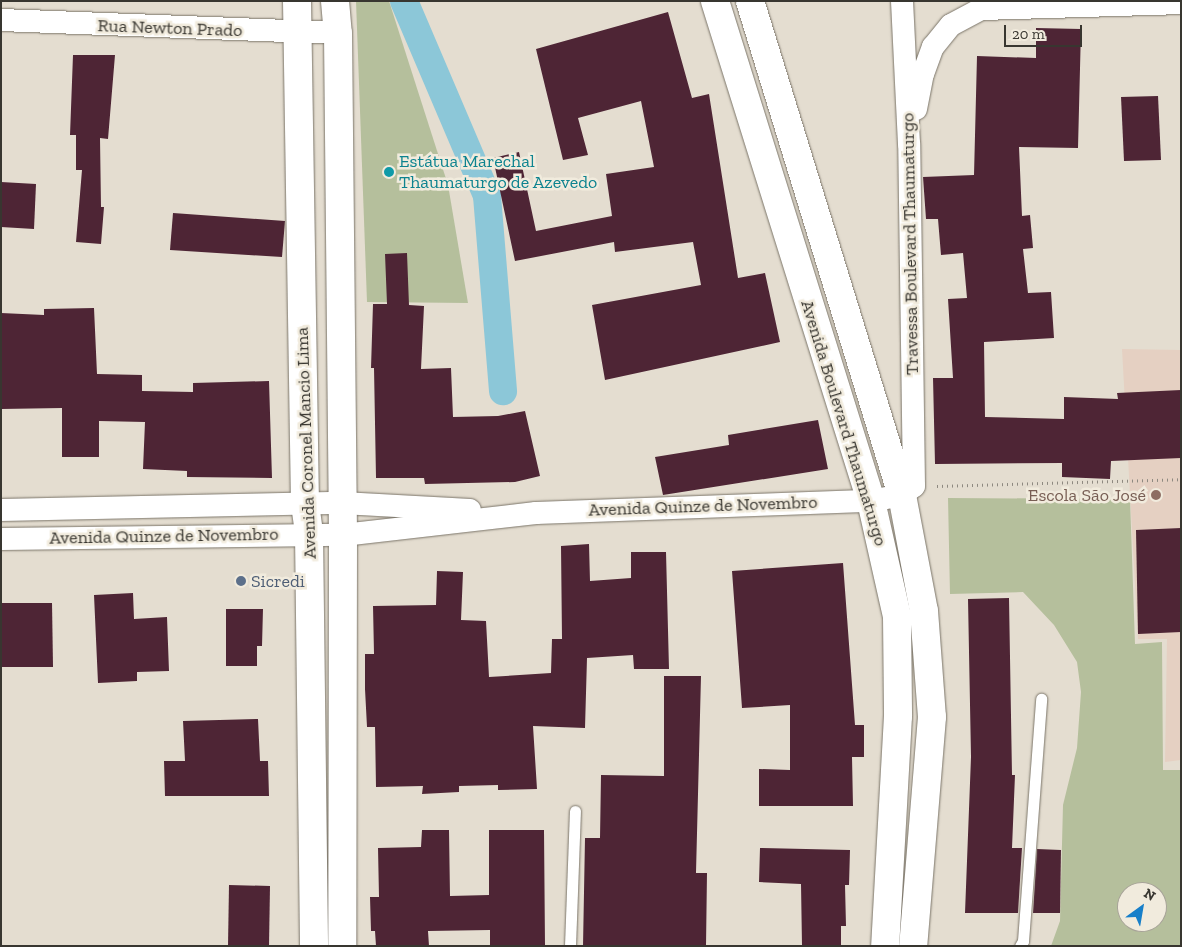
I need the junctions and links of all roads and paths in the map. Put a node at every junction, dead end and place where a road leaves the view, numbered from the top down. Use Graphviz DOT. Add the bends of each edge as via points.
graph roads {
  1 [pos="297,1"];
  2 [pos="335,1"];
  3 [pos="715,1"];
  4 [pos="750,1"];
  5 [pos="902,1"];
  6 [pos="1181,3"];
  7 [pos="1,20"];
  8 [pos="298,33"];
  9 [pos="338,33"];
  10 [pos="780,100"];
  11 [pos="748,108"];
  12 [pos="909,144"];
  13 [pos="1181,479"];
  14 [pos="908,491"];
  15 [pos="871,501"];
  16 [pos="342,503"];
  17 [pos="305,504"];
  18 [pos="1,510"];
  19 [pos="536,513"];
  20 [pos="310,533"];
  21 [pos="343,535"];
  22 [pos="1,539"];
  23 [pos="1041,699"];
  24 [pos="575,811"];
  25 [pos="314,946"];
  26 [pos="342,946"];
  27 [pos="570,946"];
  28 [pos="885,946"];
  29 [pos="913,946"];
  30 [pos="1020,946"];
  1 -- 8 [label="main road, Avenida Coronel Mancio Lima"];
  2 -- 9 [label="main road, Avenida Coronel Mancio Lima"];
  3 -- 11 [label="main road, Avenida Boulevard Thaumaturgo"];
  4 -- 10 [label="main road, Avenida Boulevard Thaumaturgo"];
  5 -- 12 [label="street, Travessa Boulevard Thaumaturgo"];
  6 -- 12 [label="street" via="981,9 951,25 933,47 922,74"];
  7 -- 8 [label="street, Rua Newton Prado"];
  8 -- 9 [label="street, Rua Newton Prado"];
  8 -- 17 [label="main road, Avenida Coronel Mancio Lima"];
  9 -- 16 [label="main road, Avenida Coronel Mancio Lima"];
  10 -- 11 [label="main road"];
  10 -- 14 [label="main road, Avenida Boulevard Thaumaturgo"];
  11 -- 15 [label="main road, Avenida Boulevard Thaumaturgo"];
  12 -- 14 [label="street, Travessa Boulevard Thaumaturgo"];
  13 -- 14 [label="path"];
  14 -- 15 [label="street, Avenida Quinze de Novembro"];
  14 -- 29 [label="main road, Avenida Boulevard Thaumaturgo" via="924,612 932,717"];
  15 -- 19 [label="street, Avenida Quinze de Novembro"];
  15 -- 28 [label="main road, Avenida Boulevard Thaumaturgo" via="897,616 898,716"];
  16 -- 17 [label="street, Avenida Quinze de Novembro"];
  16 -- 19 [label="street, Avenida Quinze de Novembro"];
  16 -- 21 [label="main road, Avenida Coronel Mancio Lima"];
  17 -- 18 [label="street, Avenida Quinze de Novembro"];
  17 -- 20 [label="main road, Avenida Coronel Mancio Lima"];
  19 -- 21 [label="street, Avenida Quinze de Novembro"];
  20 -- 21 [label="street, Avenida Quinze de Novembro"];
  20 -- 22 [label="street, Avenida Quinze de Novembro"];
  20 -- 25 [label="main road, Avenida Coronel Mancio Lima"];
  21 -- 26 [label="main road, Avenida Coronel Mancio Lima"];
  23 -- 30 [label="lane" via="1024,941"];
  24 -- 27 [label="lane"];
}
